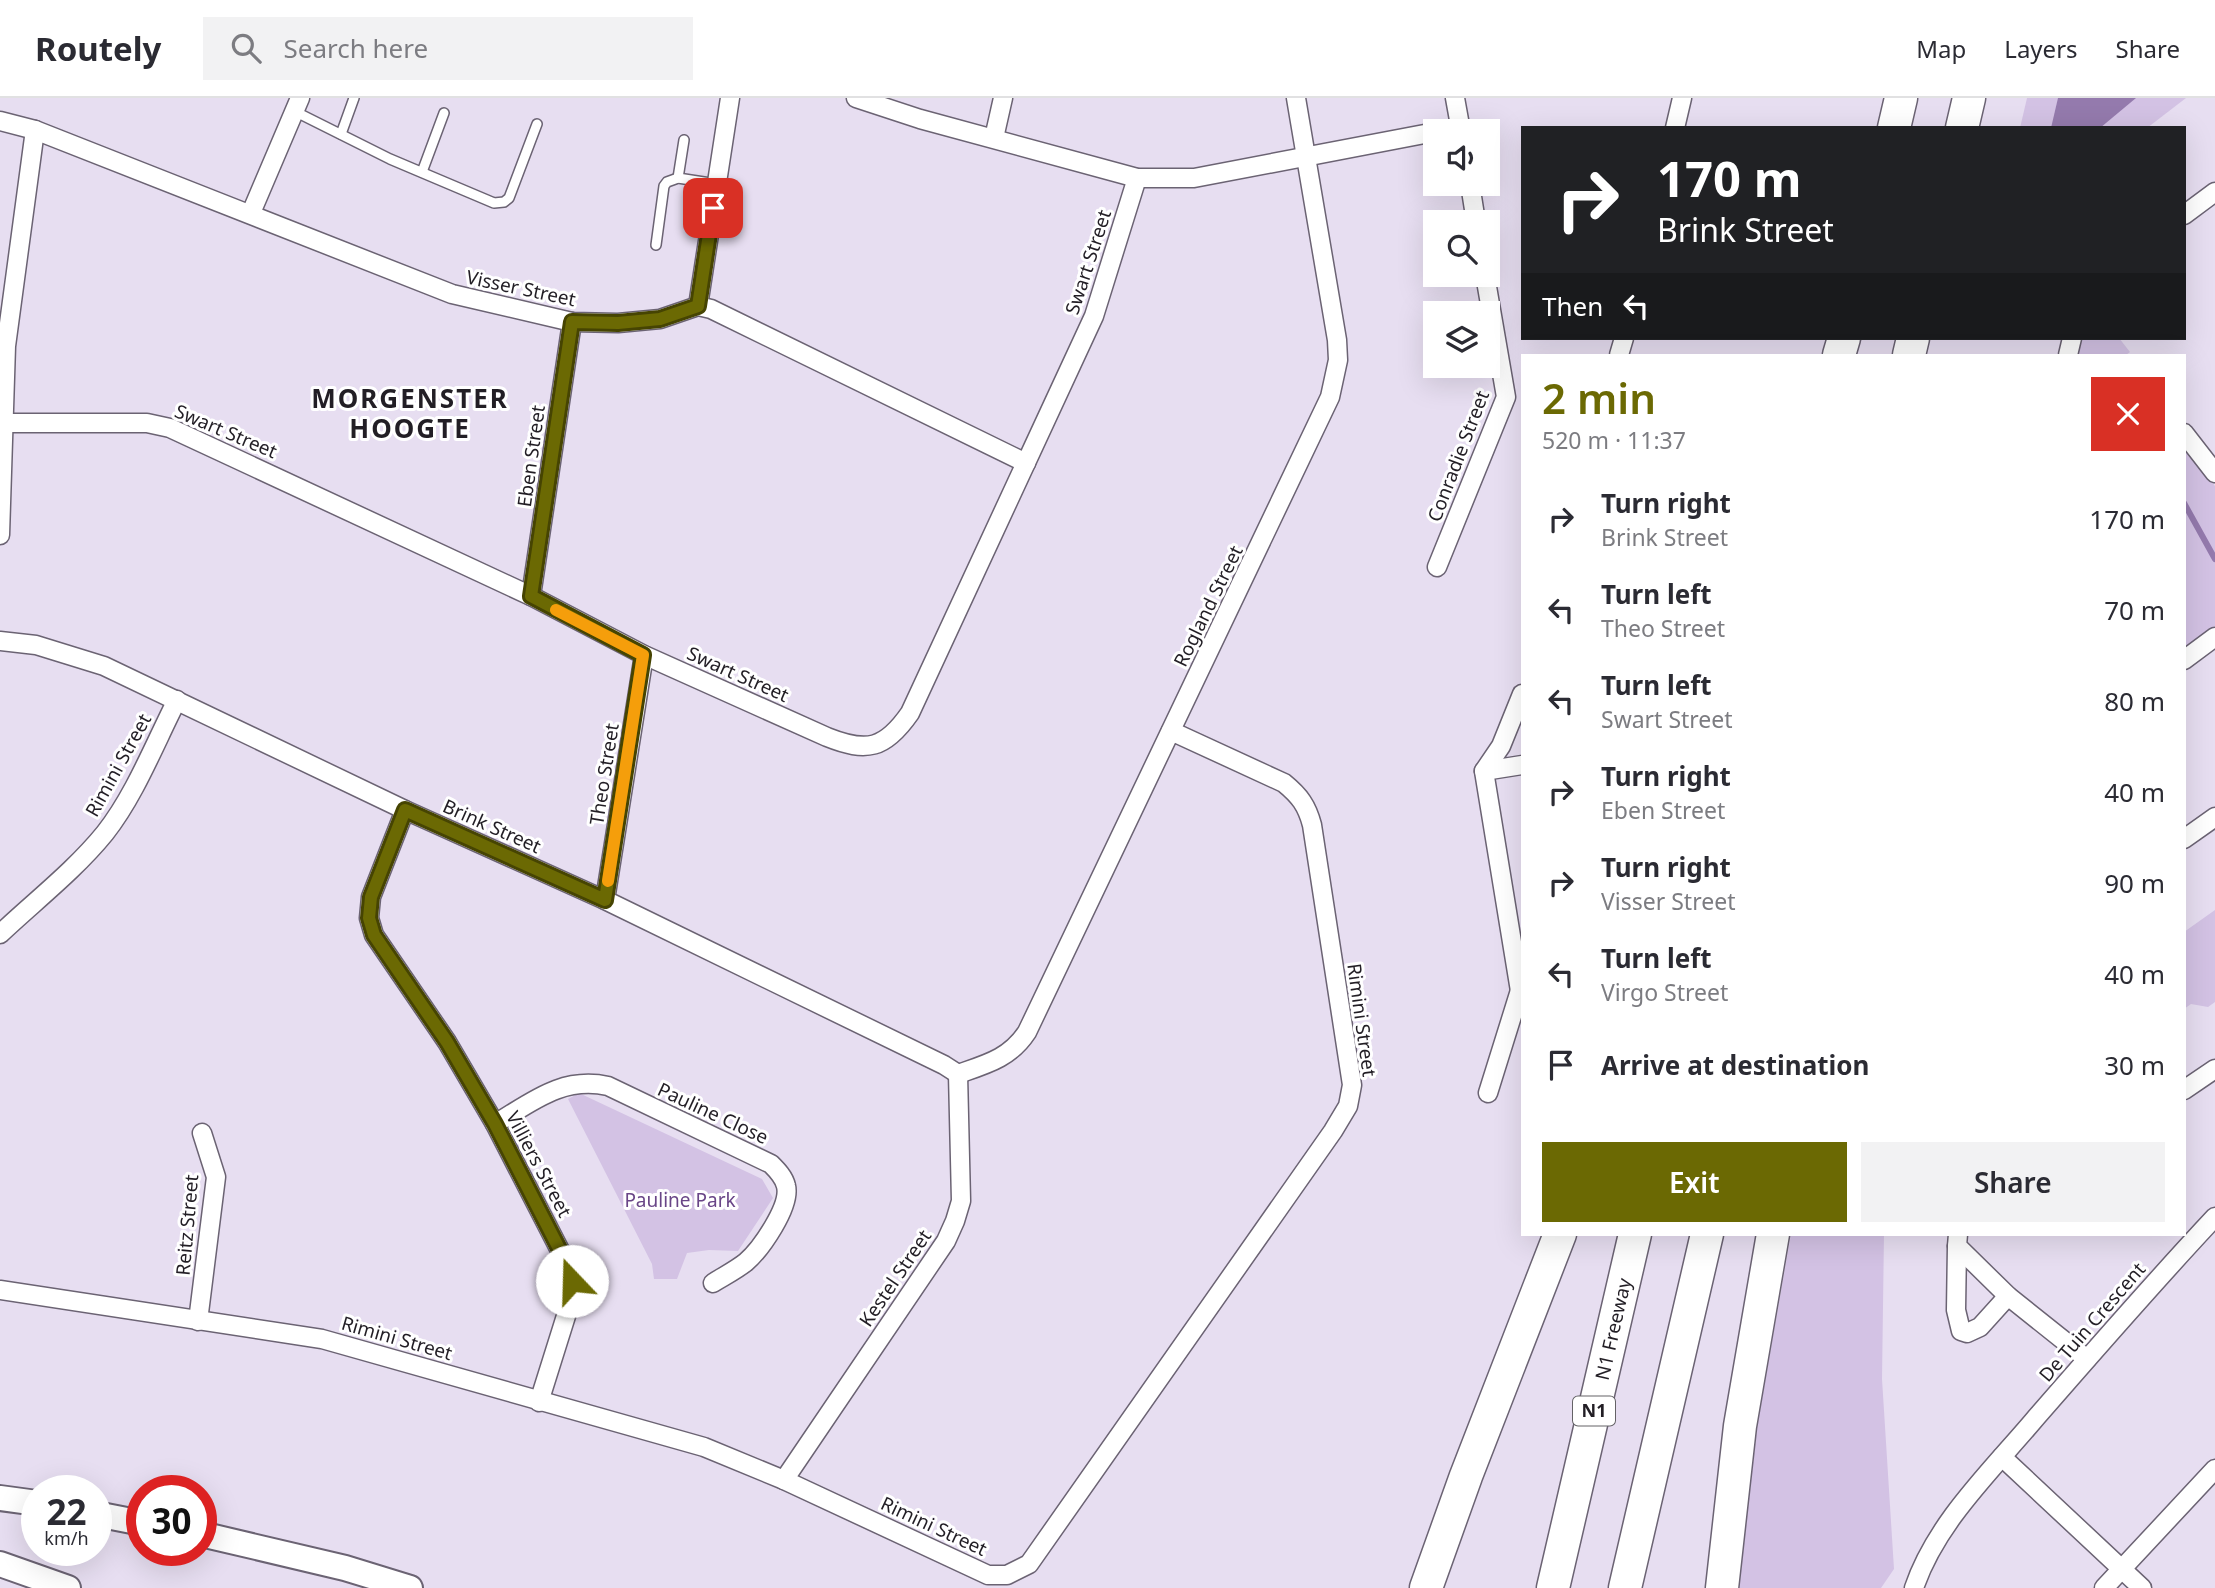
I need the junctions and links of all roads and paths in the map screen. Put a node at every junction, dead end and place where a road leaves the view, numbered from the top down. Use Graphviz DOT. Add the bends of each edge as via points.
graph roads {
  1 [pos="354,98"];
  2 [pos="730,98"];
  3 [pos="856,98"];
  4 [pos="1003,98"];
  5 [pos="1296,98"];
  6 [pos="1455,98"];
  7 [pos="1682,98"];
  8 [pos="1901,98"];
  9 [pos="1969,98"];
  10 [pos="297,104"];
  11 [pos="444,113"];
  12 [pos="1459,119"];
  13 [pos="0,121"];
  14 [pos="537,124"];
  15 [pos="1675,126"];
  16 [pos="1894,126"];
  17 [pos="1962,126"];
  18 [pos="35,130"];
  19 [pos="341,134"];
  20 [pos="1423,135"];
  21 [pos="994,138"];
  22 [pos="684,140"];
  23 [pos="1306,156"];
  24 [pos="422,172"];
  25 [pos="678,178"];
  26 [pos="1137,178"];
  27 [pos="717,184"];
  28 [pos="2215,192"];
  29 [pos="251,213"];
  30 [pos="2186,214"];
  31 [pos="656,246"];
  32 [pos="1488,287"];
  33 [pos="698,306"];
  34 [pos="572,322"];
  35 [pos="1514,400"];
  36 [pos="2,423"];
  37 [pos="2186,436"];
  38 [pos="1026,463"];
  39 [pos="2215,473"];
  40 [pos="0,535"];
  41 [pos="1437,567"];
  42 [pos="531,596"];
  43 [pos="2215,637"];
  44 [pos="0,641"];
  45 [pos="643,655"];
  46 [pos="2186,659"];
  47 [pos="1521,696"];
  48 [pos="177,699"];
  49 [pos="1171,731"];
  50 [pos="1521,765"];
  51 [pos="1484,771"];
  52 [pos="405,810"];
  53 [pos="2215,817"];
  54 [pos="2186,838"];
  55 [pos="605,900"];
  56 [pos="0,934"];
  57 [pos="1521,988"];
  58 [pos="2215,1069"];
  59 [pos="958,1074"];
  60 [pos="2186,1089"];
  61 [pos="1488,1093"];
  62 [pos="495,1124"];
  63 [pos="202,1133"];
  64 [pos="2215,1217"];
  65 [pos="1559,1236"];
  66 [pos="1635,1236"];
  67 [pos="1707,1236"];
  68 [pos="1773,1236"];
  69 [pos="1957,1240"];
  70 [pos="713,1283"];
  71 [pos="0,1290"];
  72 [pos="2008,1296"];
  73 [pos="198,1321"];
  74 [pos="2087,1359"];
  75 [pos="540,1402"];
  76 [pos="2002,1457"];
  77 [pos="2215,1469"];
  78 [pos="785,1480"];
  79 [pos="0,1497"];
  80 [pos="21,1500"];
  81 [pos="217,1538"];
  82 [pos="0,1564"];
  83 [pos="2122,1569"];
  84 [pos="68,1588"];
  85 [pos="410,1588"];
  86 [pos="1426,1588"];
  87 [pos="1553,1588"];
  88 [pos="1625,1588"];
  89 [pos="1722,1588"];
  90 [pos="1914,1588"];
  91 [pos="2104,1588"];
  92 [pos="2142,1588"];
  1 -- 19 [label="lane"];
  2 -- 27 [label="street"];
  3 -- 21 [label="street"];
  4 -- 21 [label="street"];
  5 -- 23 [label="street, Rogland Street"];
  6 -- 12 [label="street"];
  7 -- 15 [label="street"];
  8 -- 16 [label="highway"];
  9 -- 17 [label="highway"];
  10 -- 19 [label="lane"];
  10 -- 29 [label="street"];
  11 -- 24 [label="lane"];
  13 -- 18 [label="street, Visser Street"];
  14 -- 24 [label="lane" via="504,202 494,203"];
  18 -- 29 [label="street, Visser Street"];
  18 -- 36 [label="street" via="6,346"];
  19 -- 24 [label="lane"];
  20 -- 23 [label="street"];
  21 -- 26 [label="street"];
  22 -- 25 [label="lane"];
  23 -- 26 [label="street" via="1194,178"];
  23 -- 49 [label="street, Rogland Street" via="1337,340 1335,380 1324,414"];
  25 -- 27 [label="lane"];
  25 -- 31 [label="lane" via="664,186"];
  26 -- 38 [label="street, Swart Street" via="1094,316"];
  27 -- 33 [label="street"];
  28 -- 30 [label="street"];
  29 -- 34 [label="street, Visser Street" via="452,294"];
  32 -- 35 [label="street, Conradie Street"];
  33 -- 34 [label="street, Visser Street" via="660,319"];
  33 -- 38 [label="street"];
  34 -- 42 [label="street, Eben Street"];
  35 -- 41 [label="street, Conradie Street"];
  36 -- 40 [label="street"];
  36 -- 42 [label="street, Swart Street" via="147,423 170,428"];
  37 -- 39 [label="street"];
  38 -- 45 [label="street, Swart Street" via="910,713 883,742 866,748 846,745"];
  42 -- 45 [label="street, Swart Street"];
  43 -- 46 [label="street"];
  44 -- 48 [label="street, Brink Street" via="74,655"];
  45 -- 55 [label="street, Theo Street"];
  47 -- 51 [label="street" via="1501,746"];
  48 -- 52 [label="street, Brink Street"];
  48 -- 56 [label="street, Rimini Street" via="105,834"];
  49 -- 59 [label="street, Rogland Street" via="1027,1032 999,1060"];
  49 -- 78 [label="street, Rimini Street" via="1284,783 1299,794 1307,808 1352,1085 1348,1106 1029,1564 1007,1575 988,1575"];
  50 -- 51 [label="street"];
  51 -- 57 [label="street"];
  52 -- 55 [label="street, Brink Street"];
  52 -- 62 [label="street, Villiers Street" via="371,897 369,918 374,935 447,1042"];
  53 -- 54 [label="street"];
  55 -- 59 [label="street, Brink Street"];
  57 -- 61 [label="street"];
  58 -- 60 [label="street"];
  59 -- 78 [label="street, Kestel Street" via="961,1201 955,1221"];
  62 -- 70 [label="street, Pauline Close" via="545,1095 588,1082 608,1086 771,1164 786,1185 788,1199 782,1214 748,1261"];
  62 -- 75 [label="street, Villiers Street" via="572,1281"];
  63 -- 73 [label="street, Reitz Street" via="216,1177"];
  64 -- 74 [label="street, De Tuin Crescent"];
  65 -- 86 [label="highway"];
  66 -- 87 [label="highway, N1 Freeway / N1"];
  67 -- 88 [label="highway"];
  68 -- 89 [label="highway" via="1740,1426"];
  69 -- 72 [label="street"];
  69 -- 72 [label="street" via="1956,1310 1961,1331 1980,1326"];
  71 -- 73 [label="street, Rimini Street"];
  72 -- 74 [label="street"];
  73 -- 75 [label="street, Rimini Street" via="322,1339"];
  74 -- 76 [label="street, De Tuin Crescent"];
  75 -- 78 [label="street, Rimini Street" via="704,1447"];
  76 -- 83 [label="street"];
  76 -- 90 [label="street, De Tuin Crescent" via="1931,1548"];
  77 -- 83 [label="street"];
  79 -- 80 [label="main road"];
  81 -- 85 [label="main road"];
  82 -- 84 [label="main road"];
  83 -- 91 [label="street"];
  83 -- 92 [label="street"];
}
